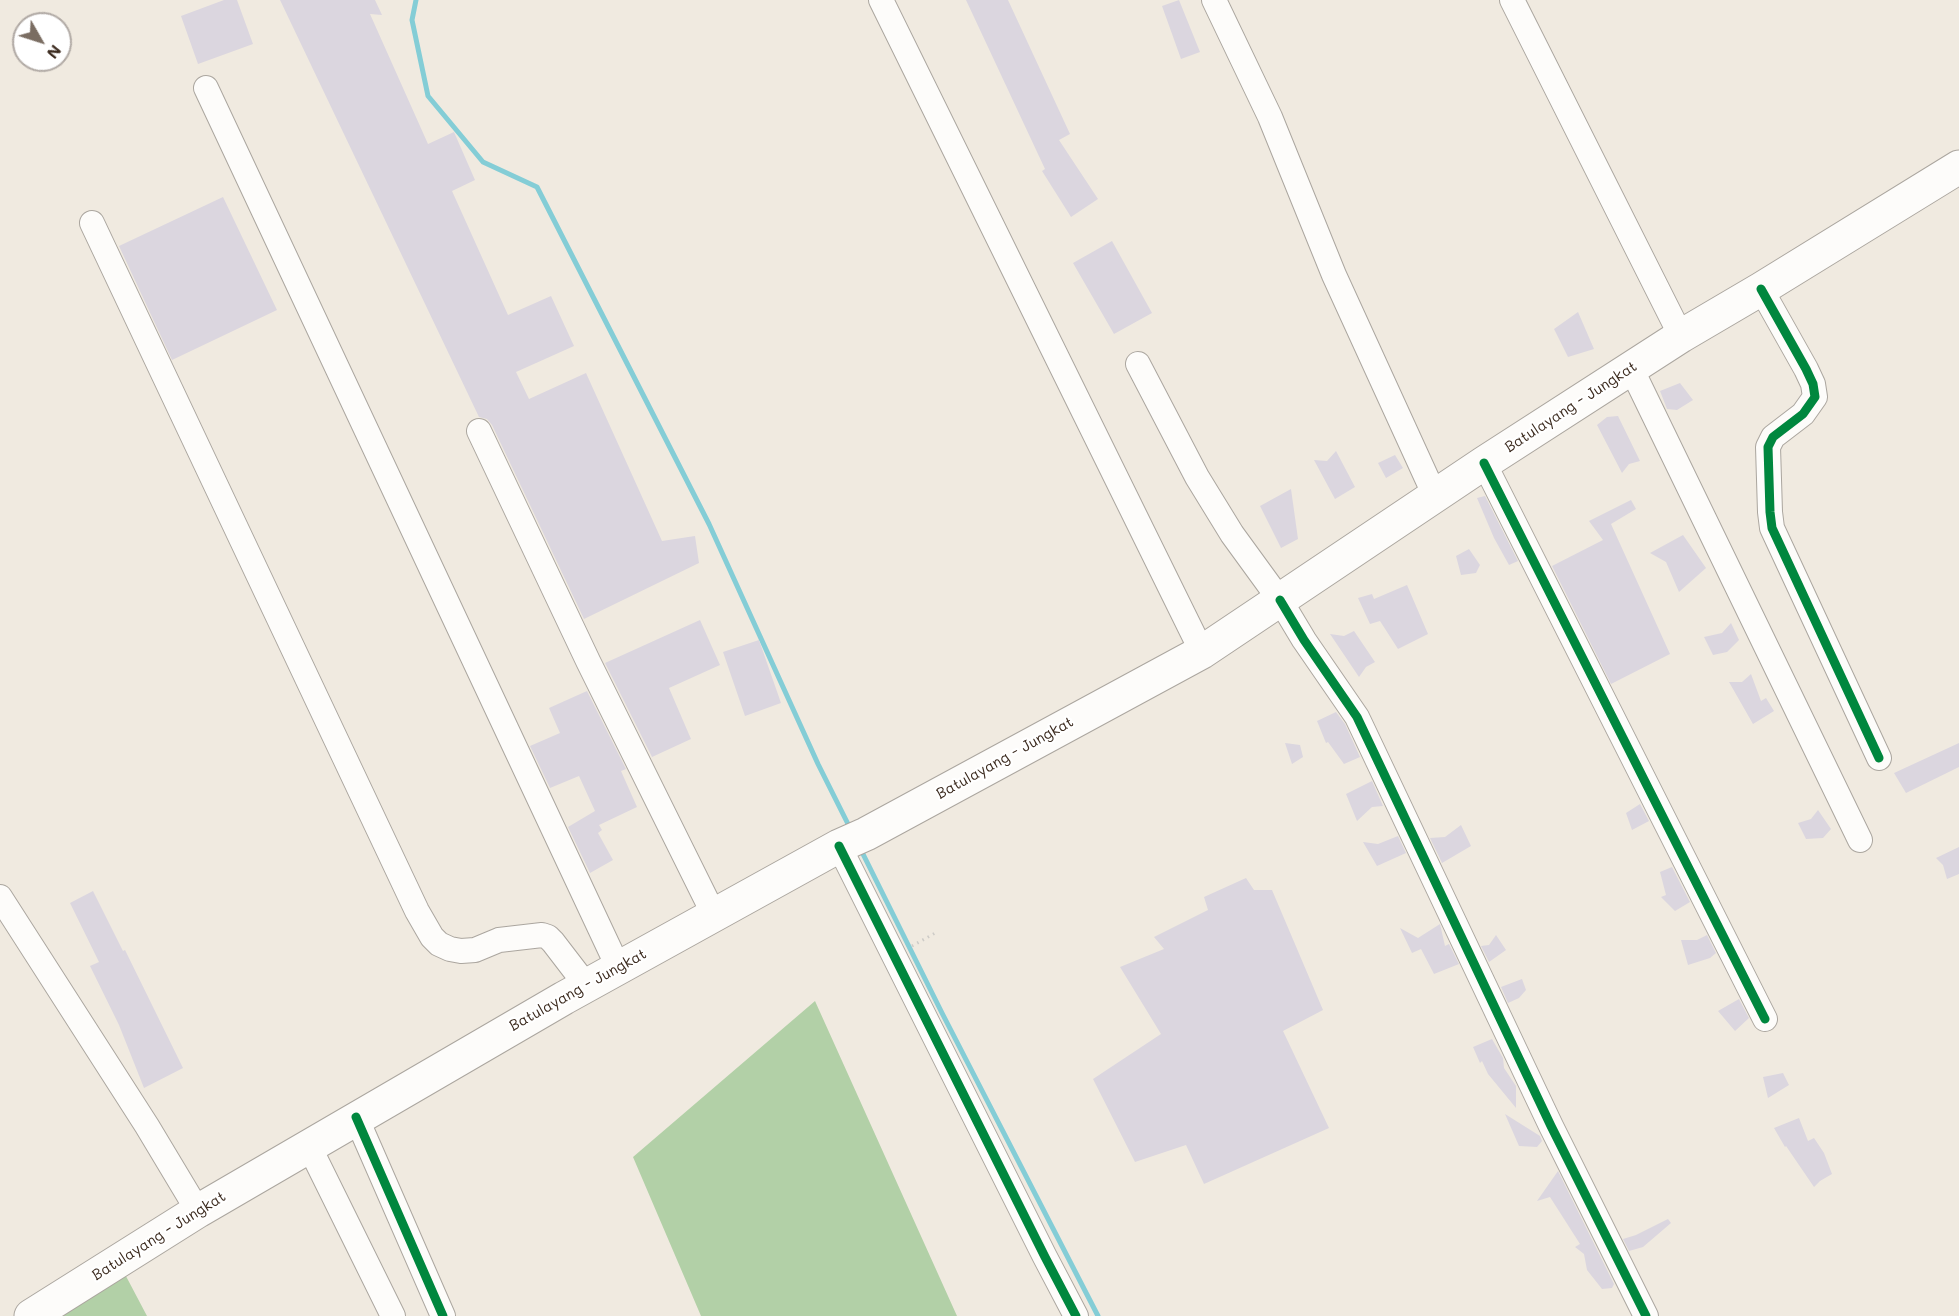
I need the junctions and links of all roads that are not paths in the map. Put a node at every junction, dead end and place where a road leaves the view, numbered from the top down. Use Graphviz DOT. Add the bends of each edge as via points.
graph roads {
  1 [pos="881,0"];
  2 [pos="1214,0"];
  3 [pos="1512,0"];
  4 [pos="206,88"];
  5 [pos="1959,167"];
  6 [pos="92,223"];
  7 [pos="1761,289"];
  8 [pos="1681,336"];
  9 [pos="1138,364"];
  10 [pos="1631,368"];
  11 [pos="479,431"];
  12 [pos="1484,463"];
  13 [pos="1435,496"];
  14 [pos="1280,600"];
  15 [pos="1202,652"];
  16 [pos="1879,758"];
  17 [pos="1860,840"];
  18 [pos="850,841"];
  19 [pos="0,897"];
  20 [pos="714,915"];
  21 [pos="618,967"];
  22 [pos="586,985"];
  23 [pos="1765,1019"];
  24 [pos="356,1117"];
  25 [pos="309,1146"];
  26 [pos="198,1211"];
  27 [pos="46,1312"];
  28 [pos="393,1316"];
  29 [pos="442,1316"];
  30 [pos="1077,1316"];
  31 [pos="1646,1316"];
  1 -- 15 [label="street"];
  2 -- 13 [label="street" via="1270,117 1334,275"];
  3 -- 8 [label="street"];
  4 -- 21 [label="street"];
  5 -- 7 [label="highway, Batulayang - Jungkat"];
  6 -- 22 [label="street" via="432,937 439,944 461,951 499,940 542,935 553,942"];
  7 -- 8 [label="highway, Batulayang - Jungkat"];
  7 -- 16 [label="street" via="1809,376 1815,397 1803,414 1773,437 1768,447 1772,528"];
  8 -- 10 [label="highway, Batulayang - Jungkat"];
  9 -- 14 [label="street" via="1197,477"];
  10 -- 12 [label="highway, Batulayang - Jungkat"];
  10 -- 17 [label="street"];
  11 -- 20 [label="street"];
  12 -- 13 [label="highway, Batulayang - Jungkat"];
  12 -- 23 [label="street"];
  13 -- 14 [label="highway, Batulayang - Jungkat"];
  14 -- 15 [label="highway, Batulayang - Jungkat"];
  14 -- 31 [label="street" via="1357,717"];
  15 -- 18 [label="highway, Batulayang - Jungkat"];
  18 -- 20 [label="highway, Batulayang - Jungkat"];
  18 -- 30 [label="street" via="1045,1257"];
  19 -- 26 [label="street"];
  20 -- 21 [label="highway, Batulayang - Jungkat"];
  21 -- 22 [label="highway, Batulayang - Jungkat"];
  22 -- 24 [label="highway, Batulayang - Jungkat"];
  24 -- 25 [label="highway, Batulayang - Jungkat"];
  24 -- 29 [label="street"];
  25 -- 26 [label="highway, Batulayang - Jungkat"];
  25 -- 28 [label="street"];
  26 -- 27 [label="highway, Batulayang - Jungkat"];
}
